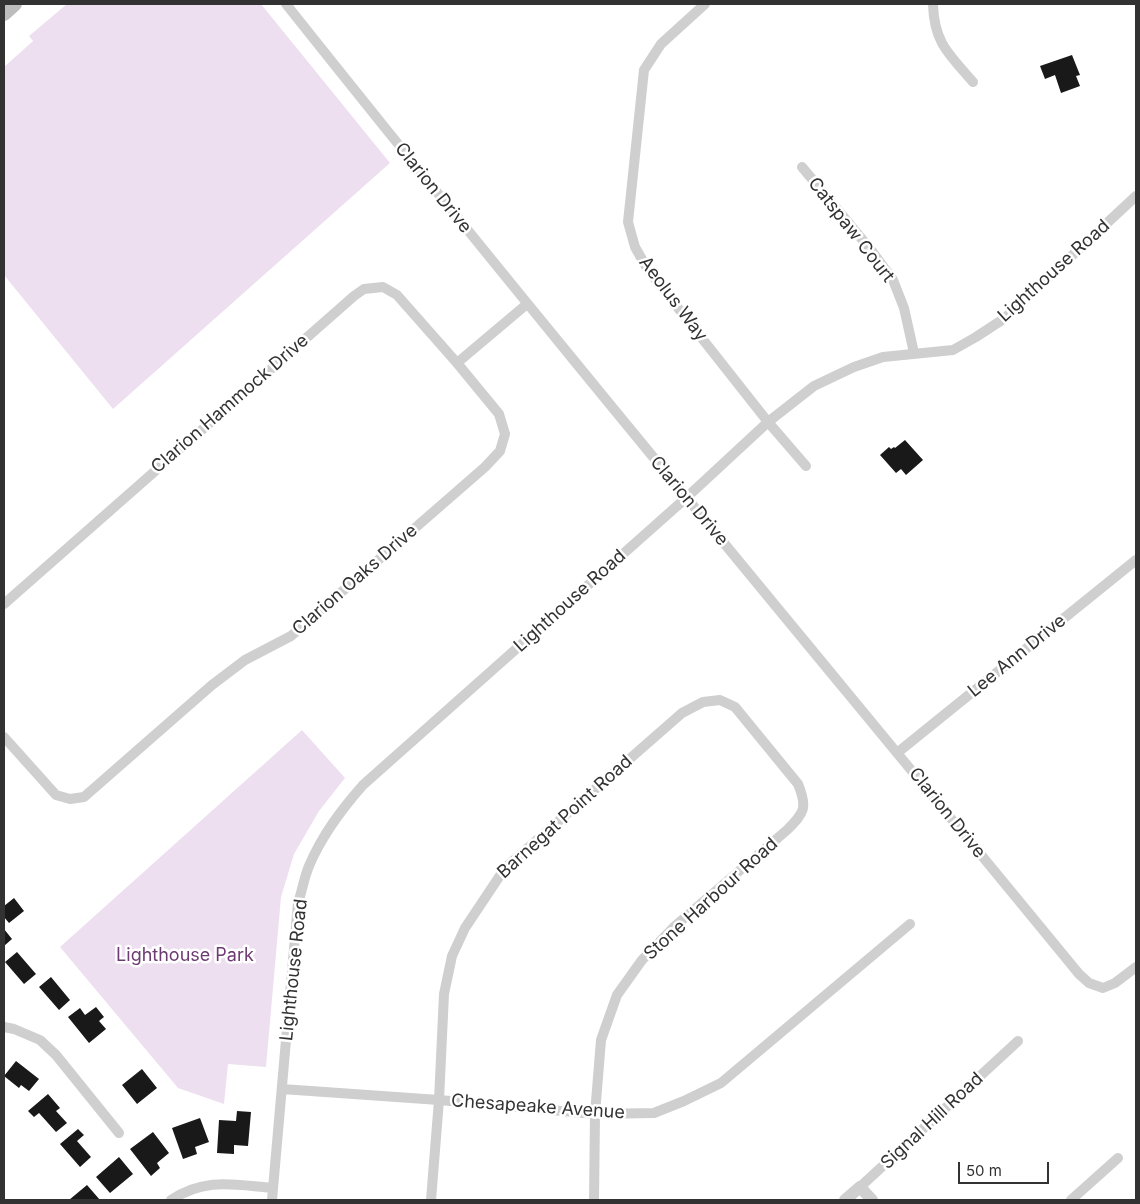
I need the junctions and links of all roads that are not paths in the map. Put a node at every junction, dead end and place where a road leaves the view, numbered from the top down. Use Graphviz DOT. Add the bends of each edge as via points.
graph roads {
  1 [pos="15,4"];
  2 [pos="286,4"];
  3 [pos="704,4"];
  4 [pos="933,4"];
  5 [pos="4,14"];
  6 [pos="973,82"];
  7 [pos="802,167"];
  8 [pos="1136,196"];
  9 [pos="527,304"];
  10 [pos="914,353"];
  11 [pos="457,363"];
  12 [pos="768,422"];
  13 [pos="806,466"];
  14 [pos="686,498"];
  15 [pos="1136,560"];
  16 [pos="4,604"];
  17 [pos="682,713"];
  18 [pos="4,738"];
  19 [pos="897,753"];
  20 [pos="910,924"];
  21 [pos="1136,967"];
  22 [pos="4,1027"];
  23 [pos="1018,1041"];
  24 [pos="282,1089"];
  25 [pos="439,1100"];
  26 [pos="595,1114"];
  27 [pos="119,1133"];
  28 [pos="1118,1158"];
  29 [pos="860,1187"];
  30 [pos="273,1188"];
  31 [pos="171,1200"];
  32 [pos="272,1200"];
  33 [pos="430,1200"];
  34 [pos="594,1200"];
  35 [pos="845,1200"];
  36 [pos="872,1200"];
  37 [pos="1071,1200"];
  1 -- 5 [label="main road"];
  2 -- 9 [label="street, Clarion Drive"];
  3 -- 12 [label="street, Aeolus Way" via="661,44 644,70 628,222 635,247 648,270"];
  4 -- 6 [label="street" via="933,18 941,44"];
  7 -- 10 [label="street, Catspaw Court" via="893,280 904,308"];
  8 -- 10 [label="street, Lighthouse Road" via="1005,318 953,350"];
  9 -- 11 [label="street"];
  9 -- 14 [label="street, Clarion Drive"];
  10 -- 12 [label="street, Lighthouse Road" via="883,357 854,367 814,386"];
  11 -- 16 [label="street, Clarion Hammock Drive" via="397,295 383,288 364,289"];
  11 -- 18 [label="street, Clarion Oaks Drive" via="498,414 505,434 500,451 291,636 245,660 212,684 84,797 70,799 56,795"];
  12 -- 13 [label="street, Aeolus Way"];
  12 -- 14 [label="street, Lighthouse Road"];
  14 -- 19 [label="street, Clarion Drive"];
  14 -- 24 [label="street, Lighthouse Road" via="363,785 340,811 309,867 298,903"];
  15 -- 19 [label="street, Lee Ann Drive"];
  17 -- 25 [label="street, Barnegat Point Road" via="505,868 486,894 452,956 444,994"];
  17 -- 26 [label="street, Stone Harbour Road" via="703,702 720,700 735,706 798,784 804,798 801,816 675,926 642,960 617,995 601,1040"];
  19 -- 21 [label="street, Clarion Drive" via="1089,983 1103,988"];
  20 -- 26 [label="street, Chesapeake Avenue" via="721,1083 654,1113"];
  22 -- 27 [label="street" via="40,1040"];
  23 -- 29 [label="street, Signal Hill Road"];
  24 -- 25 [label="street, Chesapeake Avenue"];
  24 -- 30 [label="street, Lighthouse Road"];
  25 -- 26 [label="street, Chesapeake Avenue"];
  25 -- 33 [label="street, Barnegat Point Road"];
  26 -- 34 [label="street, Stone Harbour Road"];
  28 -- 37 [label="street"];
  29 -- 35 [label="street, Signal Hill Road"];
  29 -- 36 [label="street"];
  30 -- 31 [label="street" via="213,1183 184,1192"];
  30 -- 32 [label="street, Lighthouse Road"];
}
